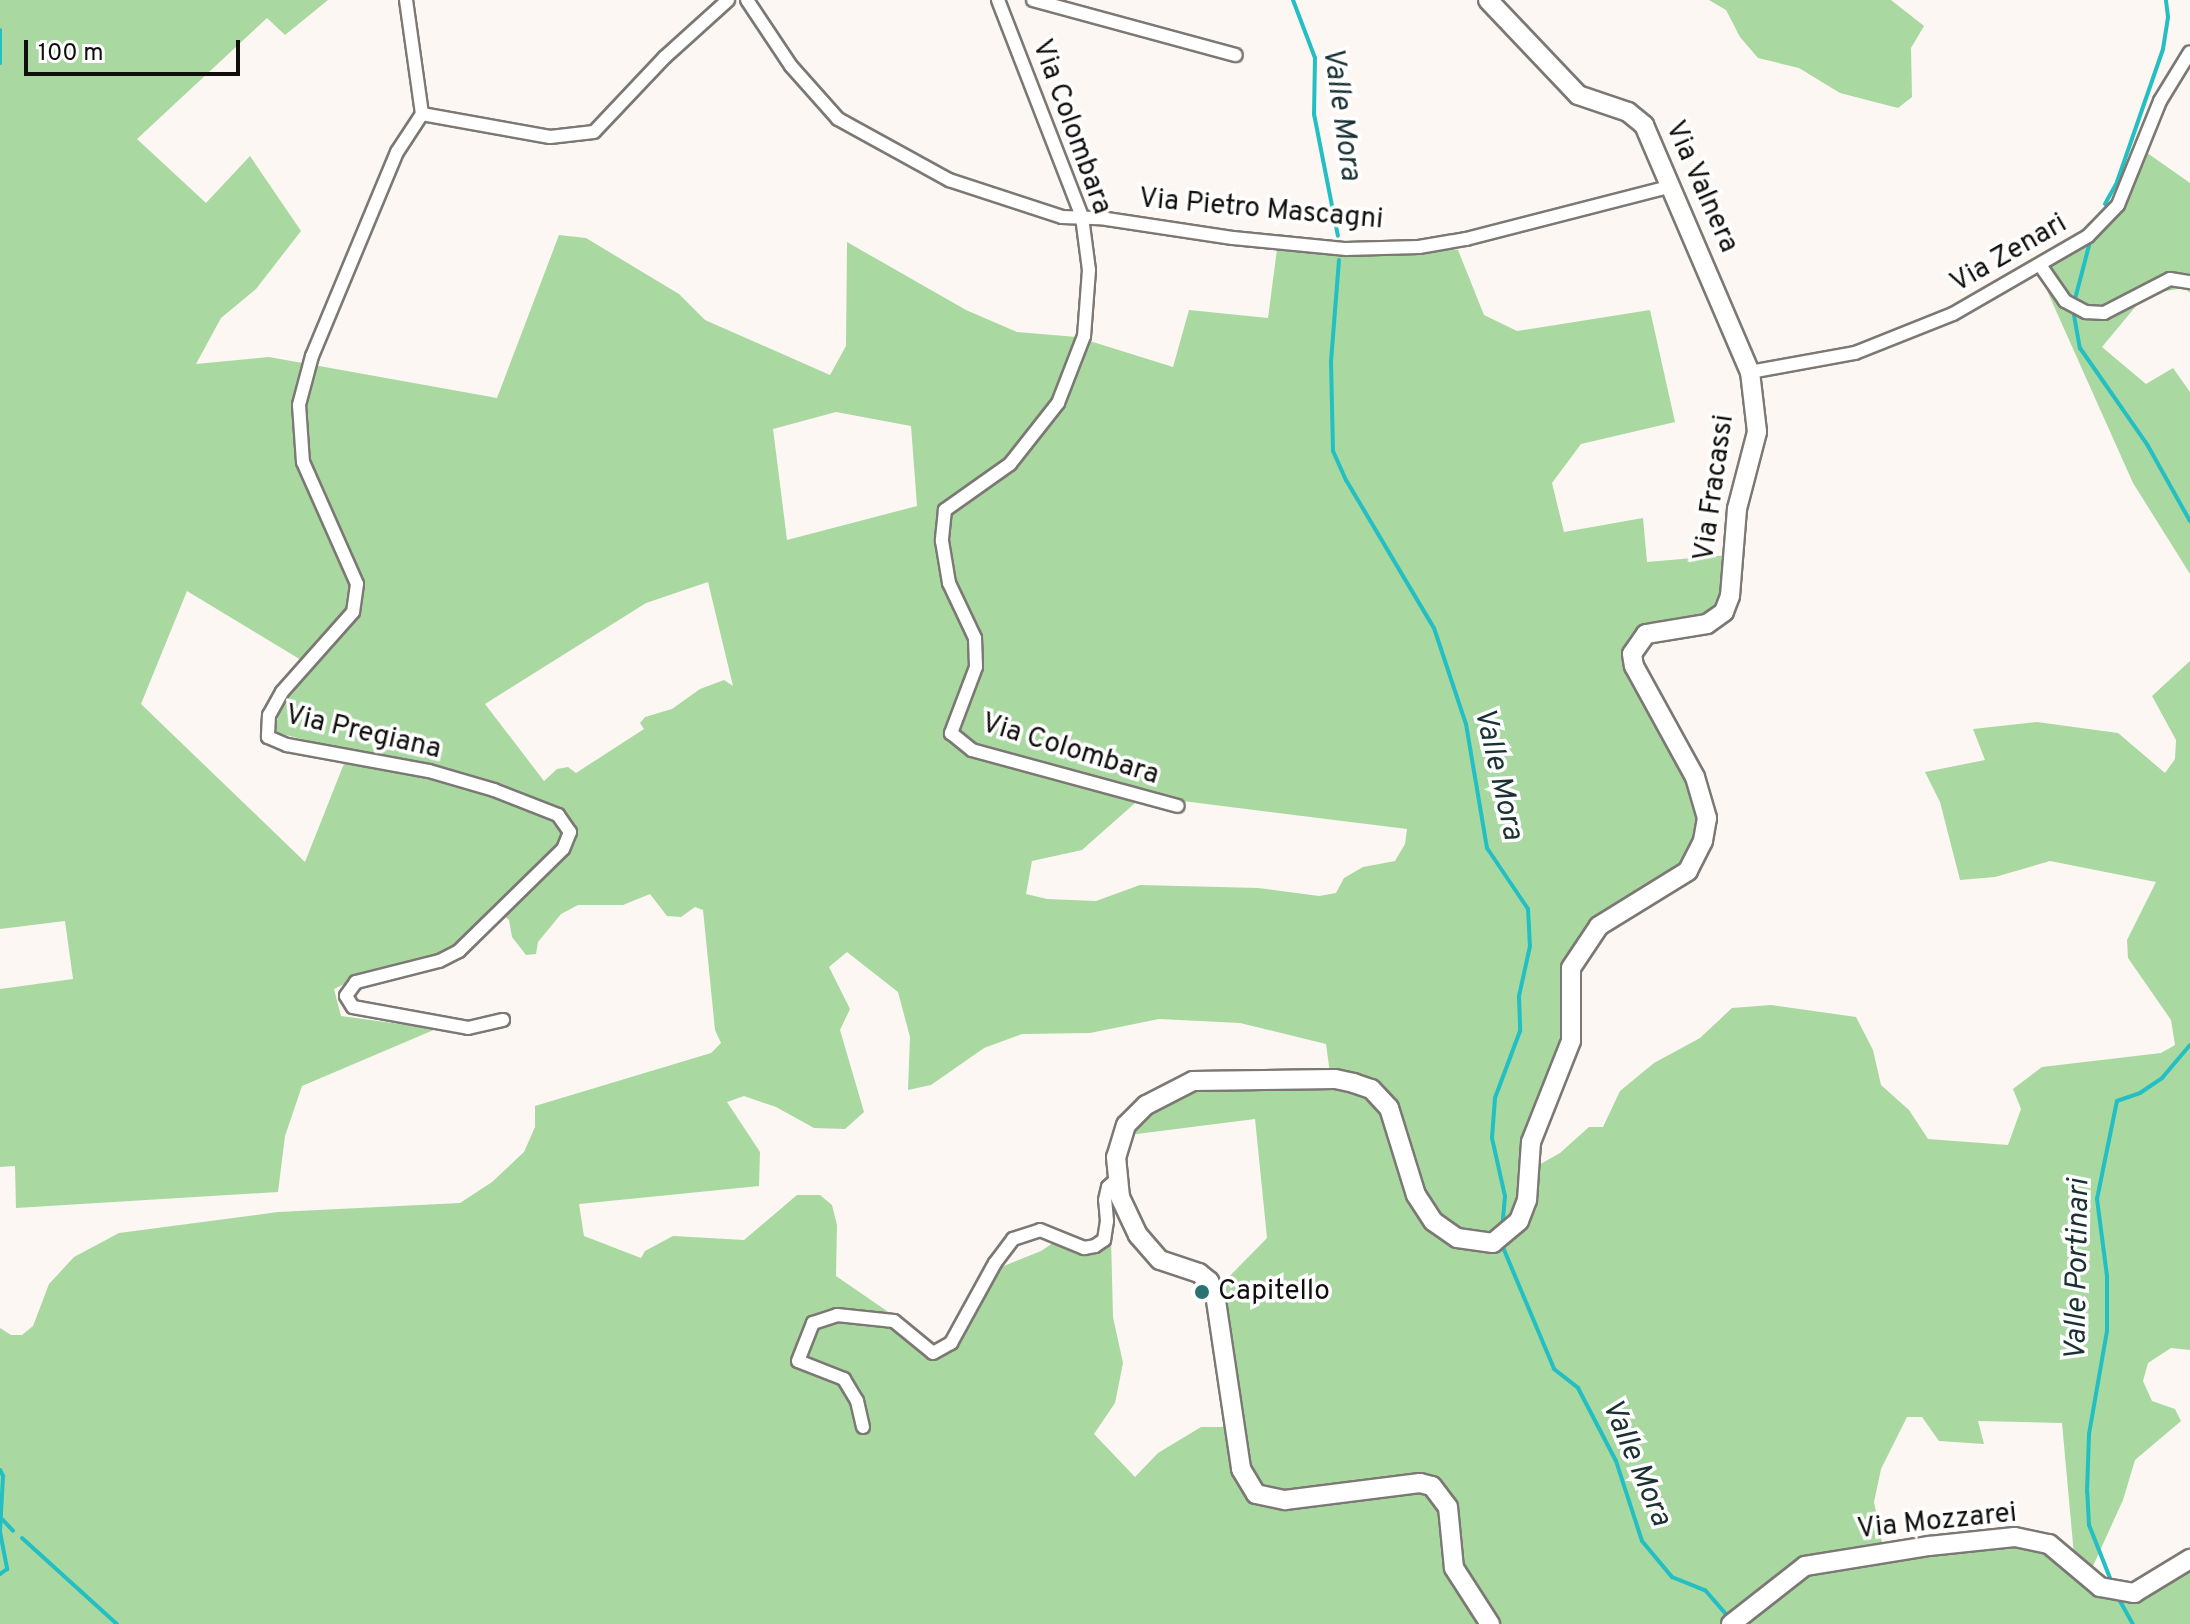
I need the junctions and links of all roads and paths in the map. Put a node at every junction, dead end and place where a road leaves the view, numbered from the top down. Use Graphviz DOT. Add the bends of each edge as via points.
graph roads {
  1 [pos="406,0"];
  2 [pos="728,0"];
  3 [pos="747,0"];
  4 [pos="998,0"];
  5 [pos="1033,0"];
  6 [pos="1488,0"];
  7 [pos="2190,52"];
  8 [pos="1236,55"];
  9 [pos="422,114"];
  10 [pos="1669,187"];
  11 [pos="1082,217"];
  12 [pos="2040,265"];
  13 [pos="2190,282"];
  14 [pos="1750,372"];
  15 [pos="1178,806"];
  16 [pos="503,1020"];
  17 [pos="1117,1179"];
  18 [pos="863,1427"];
  19 [pos="2190,1559"];
  20 [pos="1490,1624"];
  21 [pos="1731,1624"];
  1 -- 9 [label="street"];
  2 -- 9 [label="street" via="594,132 550,137"];
  3 -- 11 [label="street, Via Pietro Mascagni" via="791,66 838,119 949,180 1021,206"];
  4 -- 11 [label="street, Via Colombara"];
  5 -- 8 [label="street"];
  6 -- 10 [label="street, Via Valnera" via="1578,95 1639,118"];
  7 -- 12 [label="street, Via Zenari" via="2160,101 2118,205 2088,236"];
  9 -- 16 [label="street, Via Pregiana" via="391,167 312,356 299,405 303,462 357,584 353,612 282,692 269,715 268,737 429,771 558,815 570,832 563,849 459,951 356,982 346,996 353,1007 468,1028"];
  10 -- 11 [label="street, Via Pietro Mascagni" via="1419,247 1346,249"];
  10 -- 14 [label="street, Via Valnera"];
  11 -- 15 [label="street, Via Colombara" via="1089,270 1084,336 1058,403 1010,464 945,510 942,541 949,583 975,638 976,667 951,733 972,750"];
  12 -- 13 [label="street" via="2065,301 2086,312 2104,313 2170,279"];
  12 -- 14 [label="street, Via Zenari" via="1953,314 1855,353"];
  14 -- 17 [label="street, Via Fracassi" via="1757,432 1737,509 1724,612 1707,624 1646,634 1632,654 1695,777 1707,818 1703,841 1688,871 1599,926 1571,968 1571,1041 1531,1142 1527,1200 1519,1221 1493,1243 1482,1244 1457,1238 1433,1221 1416,1195 1389,1108 1371,1089 1335,1079 1193,1081 1146,1105 1126,1125 1116,1157"];
  17 -- 18 [label="street" via="1105,1200 1104,1240 1084,1248 1040,1230 1013,1239 951,1343 933,1353 894,1321 837,1315 813,1323 798,1361 844,1379"];
  17 -- 20 [label="street, Via Fracassi" via="1138,1235 1160,1260 1199,1273 1215,1294 1241,1469 1256,1494 1285,1500 1420,1483 1432,1486 1448,1507 1454,1568"];
  19 -- 21 [label="street, Via Mozzarei" via="2134,1593 2100,1587 2049,1544 2015,1537 1929,1546 1805,1566"];
}
